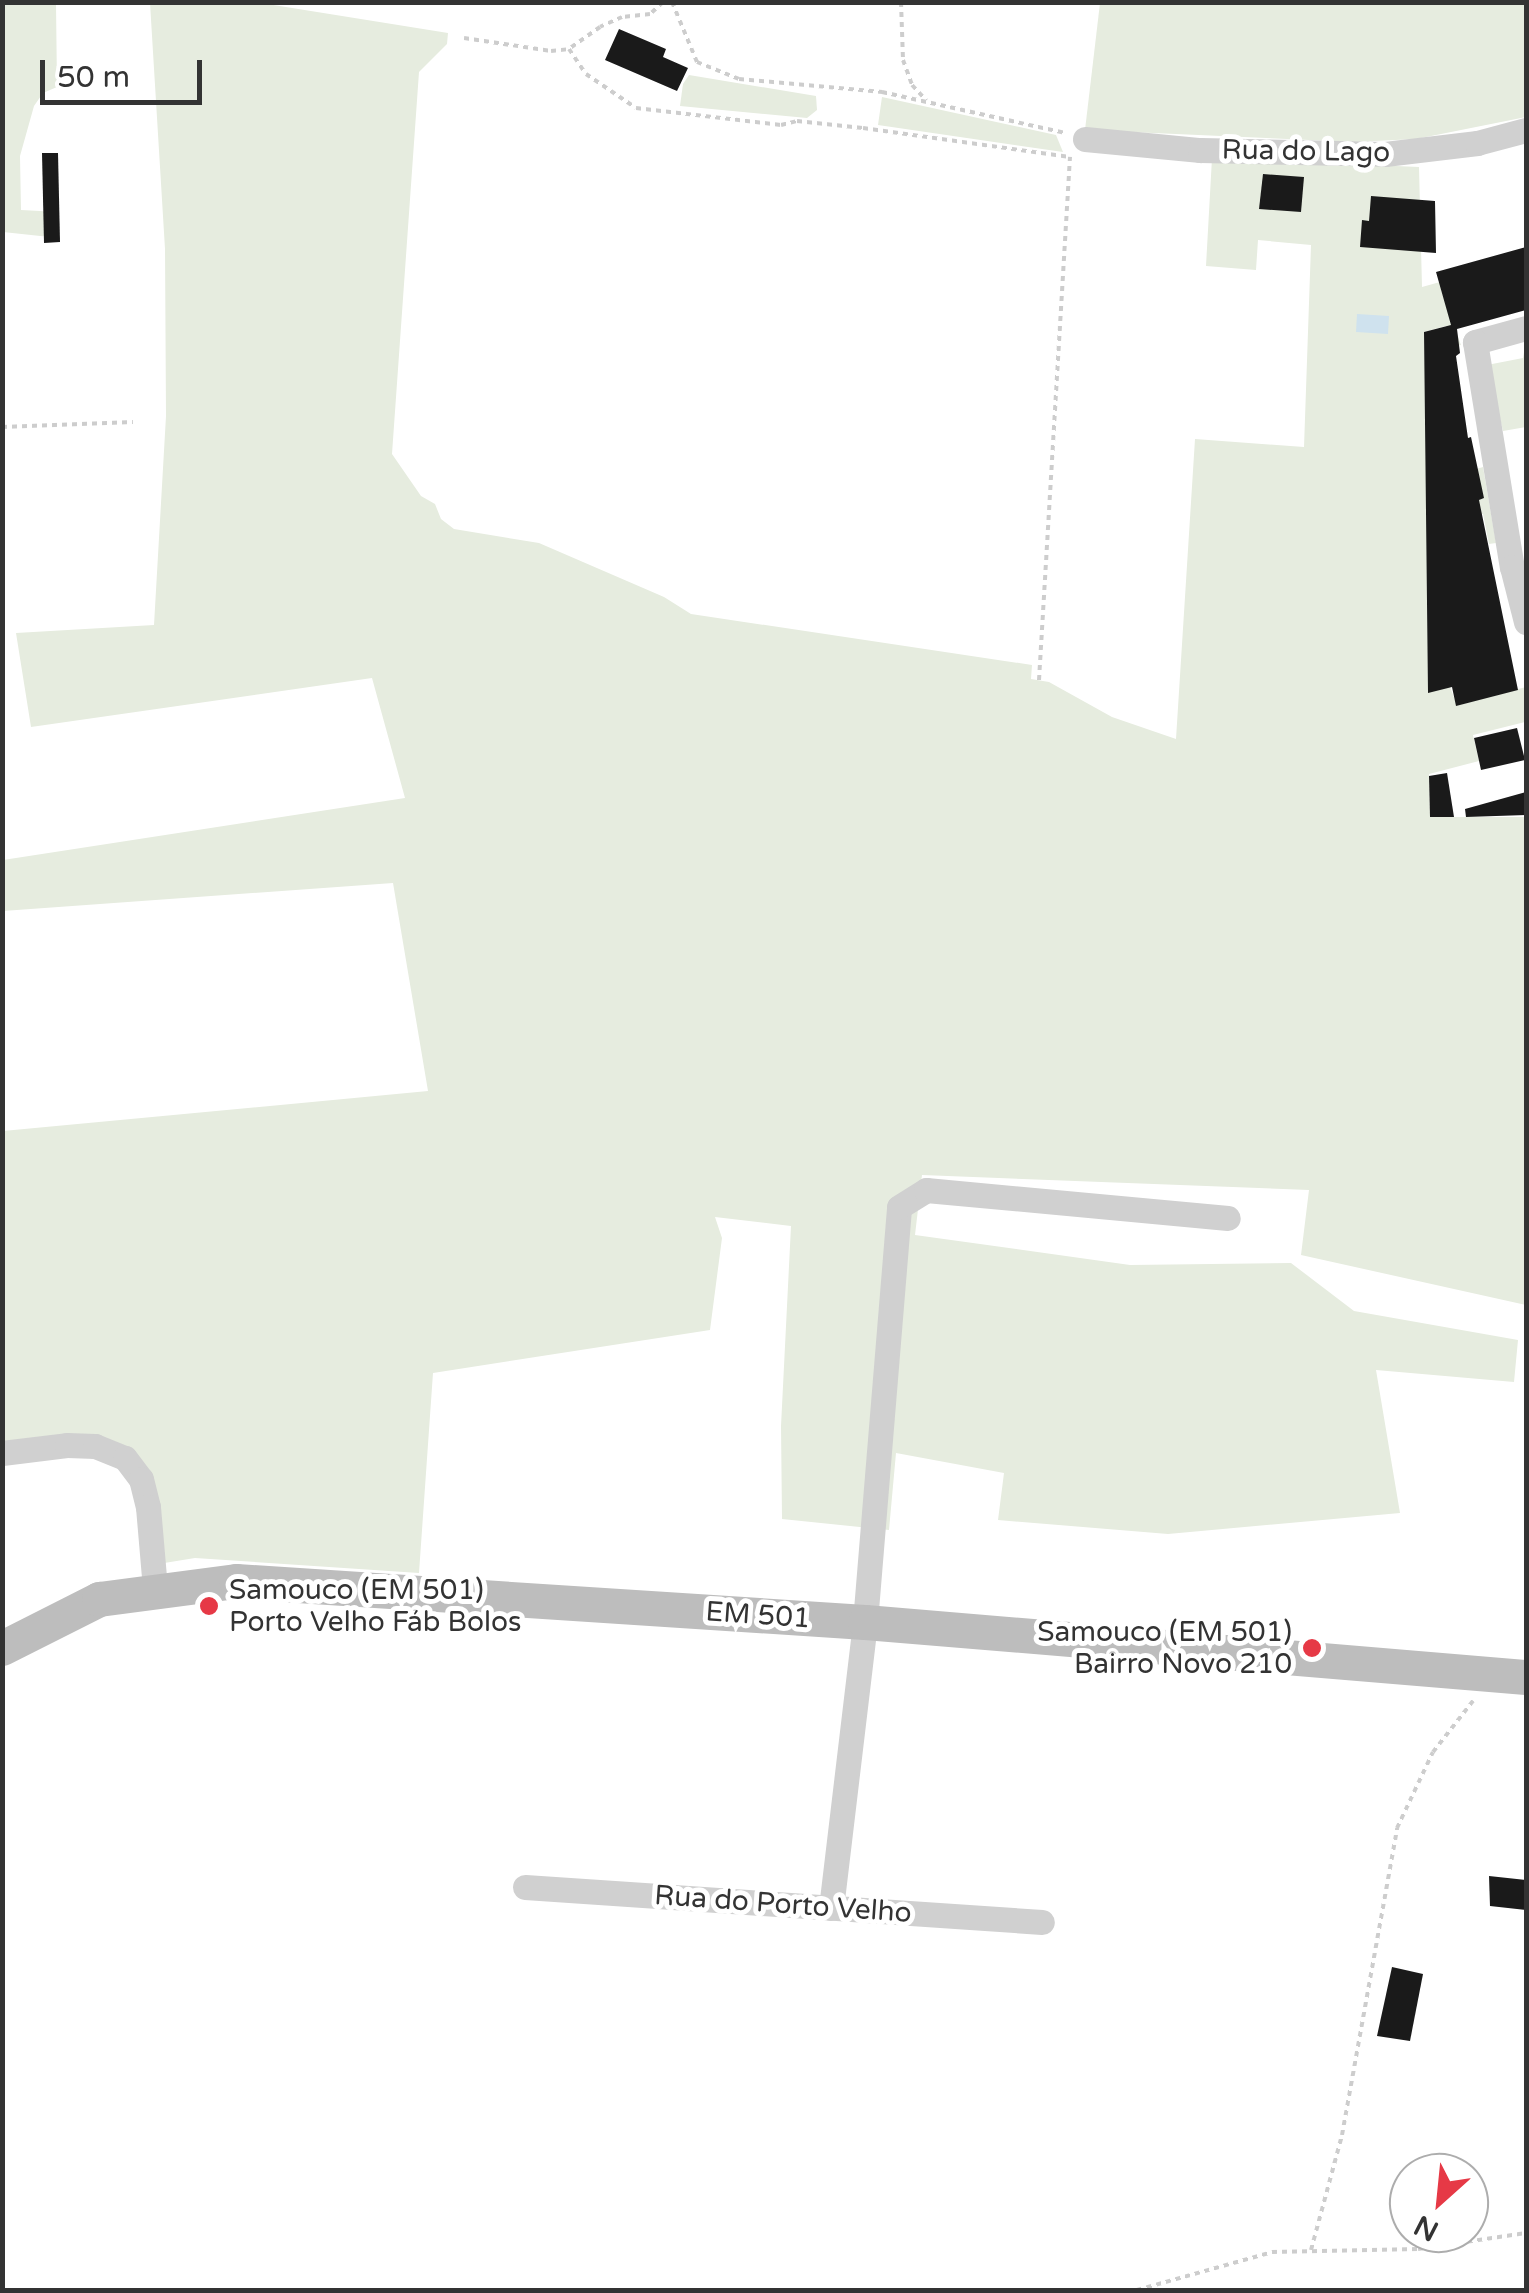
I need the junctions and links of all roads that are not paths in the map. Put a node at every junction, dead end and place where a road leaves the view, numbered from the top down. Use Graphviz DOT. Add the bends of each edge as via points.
graph roads {
  1 [pos="1526,130"];
  2 [pos="1073,143"];
  3 [pos="1526,328"];
  4 [pos="1526,622"];
  5 [pos="1228,1218"];
  6 [pos="2,1453"];
  7 [pos="155,1589"];
  8 [pos="865,1622"];
  9 [pos="2,1648"];
  10 [pos="1510,1676"];
  11 [pos="525,1886"];
  12 [pos="832,1908"];
  13 [pos="1042,1922"];
  1 -- 2 [label="street, Rua do Lago" via="1385,154"];
  3 -- 4 [label="street" via="1476,342"];
  5 -- 8 [label="street" via="926,1190 900,1207"];
  6 -- 7 [label="street" via="81,1446 125,1458 141,1479 148,1507"];
  7 -- 8 [label="main road, EM 501 / EM 501" via="287,1582"];
  7 -- 9 [label="main road, EM 501 / EM 501" via="99,1599"];
  8 -- 10 [label="main road, EM 501 / EM 501"];
  8 -- 12 [label="street"];
  11 -- 12 [label="street, Rua do Porto Velho"];
  12 -- 13 [label="street, Rua do Porto Velho"];
}
